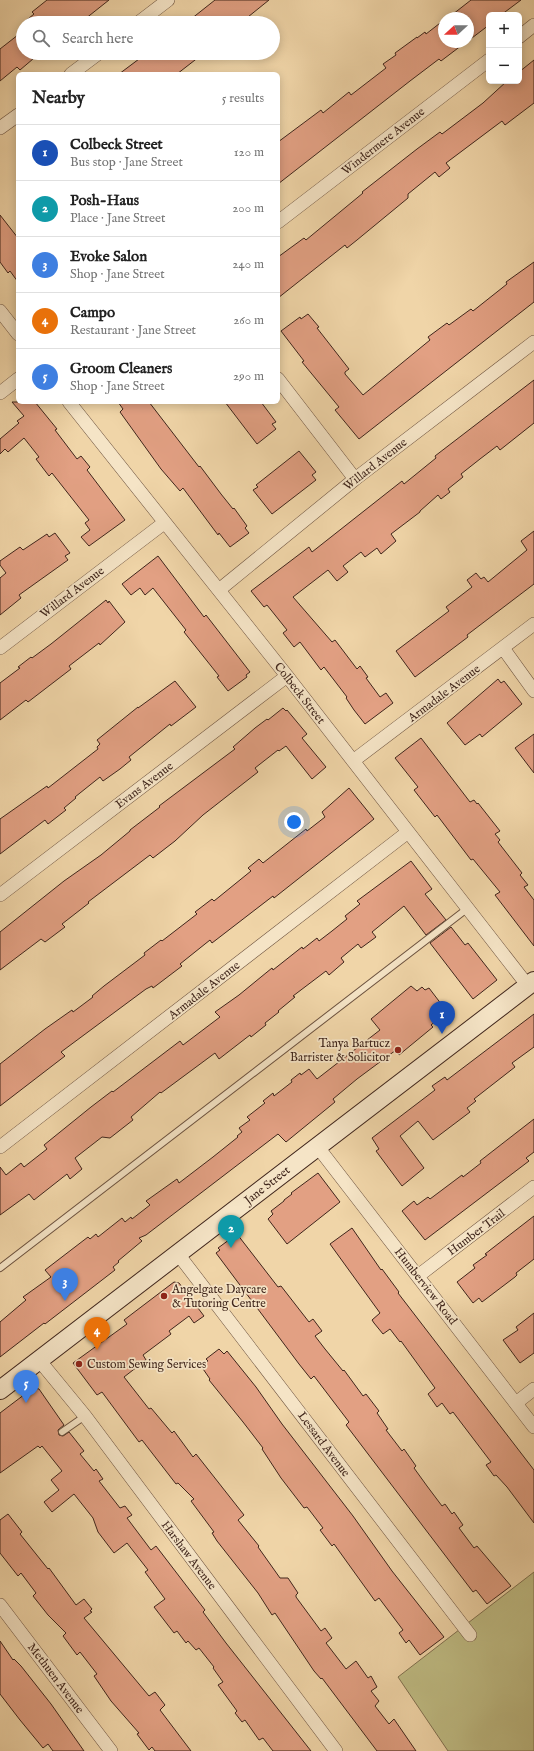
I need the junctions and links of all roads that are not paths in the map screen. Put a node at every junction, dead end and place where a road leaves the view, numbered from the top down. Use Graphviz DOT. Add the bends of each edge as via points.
graph roads {
  1 [pos="168,0"];
  2 [pos="147,16"];
  3 [pos="534,25"];
  4 [pos="522,34"];
  5 [pos="90,60"];
  6 [pos="486,62"];
  7 [pos="74,72"];
  8 [pos="16,116"];
  9 [pos="0,128"];
  10 [pos="280,220"];
  11 [pos="0,311"];
  12 [pos="16,331"];
  13 [pos="534,342"];
  14 [pos="16,381"];
  15 [pos="280,382"];
  16 [pos="0,393"];
  17 [pos="71,404"];
  18 [pos="355,480"];
  19 [pos="164,523"];
  20 [pos="219,590"];
  21 [pos="534,624"];
  22 [pos="0,648"];
  23 [pos="503,648"];
  24 [pos="287,676"];
  25 [pos="534,690"];
  26 [pos="353,761"];
  27 [pos="408,832"];
  28 [pos="0,895"];
  29 [pos="468,908"];
  30 [pos="531,983"];
  31 [pos="317,1146"];
  32 [pos="0,1147"];
  33 [pos="534,1187"];
  34 [pos="178,1254"];
  35 [pos="0,1268"];
  36 [pos="418,1276"];
  37 [pos="39,1360"];
  38 [pos="534,1388"];
  39 [pos="0,1390"];
  40 [pos="516,1403"];
  41 [pos="85,1416"];
  42 [pos="534,1427"];
  43 [pos="62,1432"];
  44 [pos="0,1605"];
  45 [pos="470,1635"];
  46 [pos="111,1751"];
  47 [pos="336,1751"];
  1 -- 2 [label="street"];
  3 -- 4 [label="street"];
  5 -- 7 [label="street"];
  6 -- 10 [label="street, Windermere Avenue"];
  8 -- 9 [label="street"];
  11 -- 12 [label="street"];
  13 -- 18 [label="street, Willard Avenue"];
  14 -- 16 [label="street"];
  15 -- 18 [label="street"];
  17 -- 19 [label="street, Colbeck Street"];
  18 -- 20 [label="street, Willard Avenue"];
  19 -- 20 [label="street, Colbeck Street"];
  19 -- 22 [label="street, Willard Avenue"];
  20 -- 24 [label="street, Colbeck Street"];
  21 -- 23 [label="street, Armadale Avenue"];
  23 -- 25 [label="street"];
  23 -- 26 [label="street, Armadale Avenue"];
  24 -- 26 [label="street, Colbeck Street"];
  24 -- 28 [label="street, Evans Avenue"];
  26 -- 27 [label="street, Colbeck Street"];
  27 -- 29 [label="street, Colbeck Street"];
  27 -- 32 [label="street, Armadale Avenue"];
  29 -- 30 [label="street, Colbeck Street"];
  29 -- 35 [label="lane"];
  30 -- 31 [label="main road, Jane Street"];
  31 -- 34 [label="main road, Jane Street"];
  31 -- 36 [label="street, Humberview Road"];
  33 -- 36 [label="street, Humber Trail"];
  34 -- 37 [label="main road, Jane Street"];
  34 -- 45 [label="street, Lessard Avenue"];
  36 -- 40 [label="street, Humberview Road"];
  37 -- 39 [label="main road, Jane Street"];
  37 -- 41 [label="street, Harshaw Avenue"];
  38 -- 40 [label="street"];
  40 -- 42 [label="street, Humberview Road"];
  41 -- 43 [label="lane"];
  41 -- 47 [label="street, Harshaw Avenue"];
  44 -- 46 [label="street, Methuen Avenue"];
}
